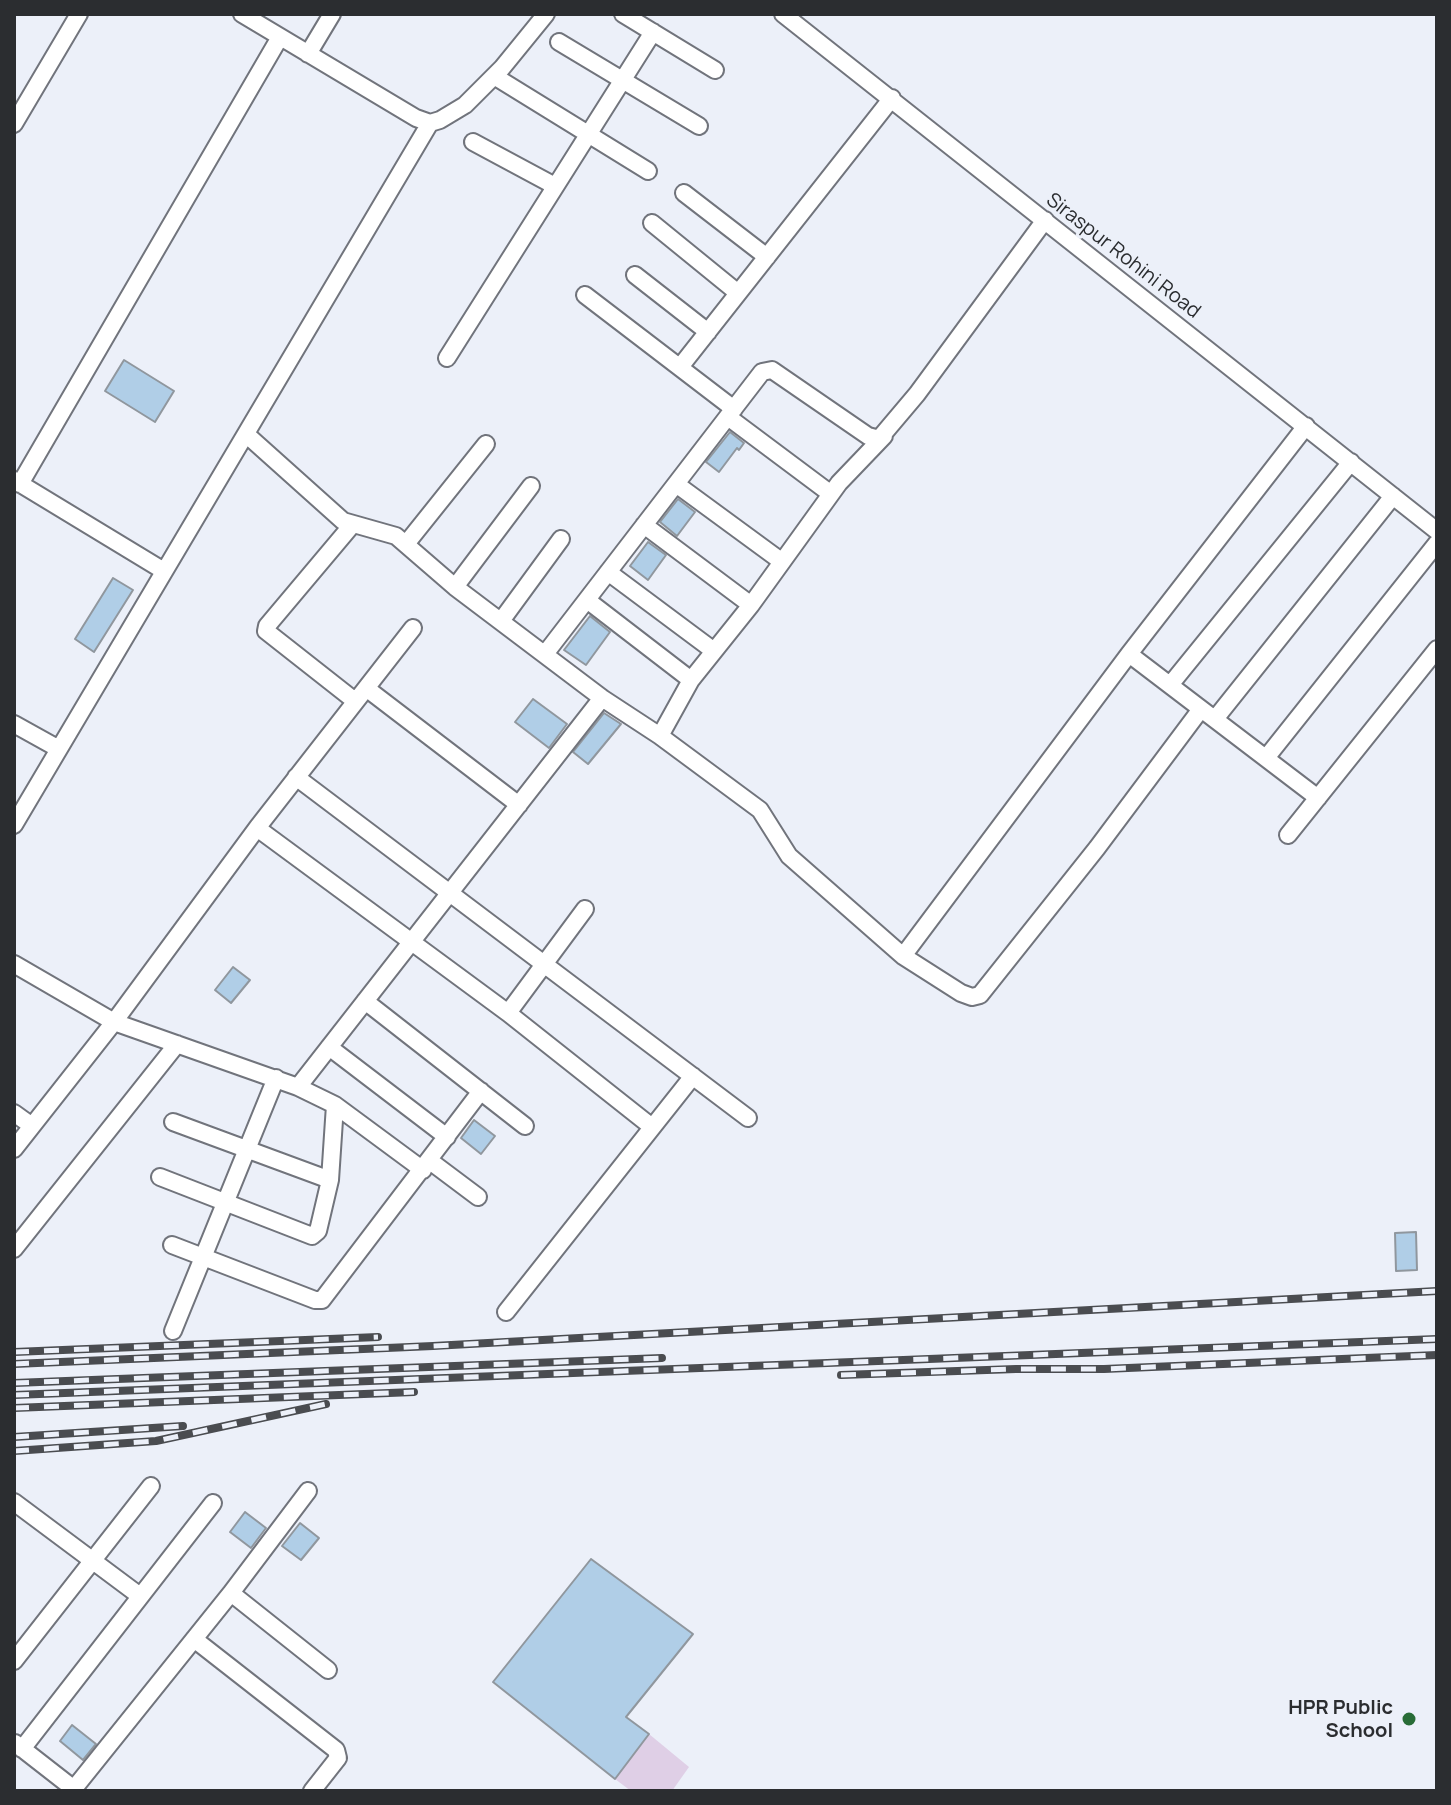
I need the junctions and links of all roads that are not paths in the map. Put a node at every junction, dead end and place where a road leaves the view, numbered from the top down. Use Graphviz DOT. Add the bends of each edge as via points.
graph roads {
  1 [pos="79,14"];
  2 [pos="242,14"];
  3 [pos="332,14"];
  4 [pos="546,14"];
  5 [pos="623,14"];
  6 [pos="783,14"];
  7 [pos="653,32"];
  8 [pos="280,37"];
  9 [pos="559,42"];
  10 [pos="308,54"];
  11 [pos="715,70"];
  12 [pos="494,76"];
  13 [pos="622,80"];
  14 [pos="892,98"];
  15 [pos="430,123"];
  16 [pos="14,124"];
  17 [pos="699,126"];
  18 [pos="588,134"];
  19 [pos="473,142"];
  20 [pos="648,171"];
  21 [pos="555,186"];
  22 [pos="684,193"];
  23 [pos="1045,220"];
  24 [pos="652,223"];
  25 [pos="767,257"];
  26 [pos="635,275"];
  27 [pos="738,293"];
  28 [pos="585,295"];
  29 [pos="708,332"];
  30 [pos="447,358"];
  31 [pos="680,367"];
  32 [pos="731,413"];
  33 [pos="1306,426"];
  34 [pos="247,435"];
  35 [pos="884,436"];
  36 [pos="486,444"];
  37 [pos="1351,462"];
  38 [pos="17,482"];
  39 [pos="676,484"];
  40 [pos="531,486"];
  41 [pos="831,494"];
  42 [pos="1393,496"];
  43 [pos="352,525"];
  44 [pos="644,525"];
  45 [pos="1437,531"];
  46 [pos="561,539"];
  47 [pos="1437,543"];
  48 [pos="406,544"];
  49 [pos="781,561"];
  50 [pos="164,571"];
  51 [pos="608,572"];
  52 [pos="455,587"];
  53 [pos="587,600"];
  54 [pos="751,605"];
  55 [pos="501,621"];
  56 [pos="413,628"];
  57 [pos="1437,649"];
  58 [pos="714,651"];
  59 [pos="545,654"];
  60 [pos="1129,654"];
  61 [pos="691,680"];
  62 [pos="1170,685"];
  63 [pos="360,694"];
  64 [pos="602,698"];
  65 [pos="1208,714"];
  66 [pos="14,724"];
  67 [pos="660,736"];
  68 [pos="59,749"];
  69 [pos="1266,758"];
  70 [pos="296,777"];
  71 [pos="1318,798"];
  72 [pos="519,805"];
  73 [pos="14,825"];
  74 [pos="257,828"];
  75 [pos="1288,835"];
  76 [pos="451,893"];
  77 [pos="585,909"];
  78 [pos="412,941"];
  79 [pos="903,956"];
  80 [pos="546,963"];
  81 [pos="14,964"];
  82 [pos="365,1001"];
  83 [pos="508,1013"];
  84 [pos="114,1022"];
  85 [pos="177,1044"];
  86 [pos="329,1047"];
  87 [pos="693,1076"];
  88 [pos="276,1078"];
  89 [pos="298,1087"];
  90 [pos="481,1091"];
  91 [pos="335,1105"];
  92 [pos="14,1113"];
  93 [pos="748,1118"];
  94 [pos="173,1122"];
  95 [pos="32,1126"];
  96 [pos="525,1126"];
  97 [pos="652,1127"];
  98 [pos="447,1137"];
  99 [pos="14,1149"];
  100 [pos="245,1150"];
  101 [pos="426,1165"];
  102 [pos="160,1177"];
  103 [pos="330,1180"];
  104 [pos="478,1197"];
  105 [pos="224,1203"];
  106 [pos="172,1245"];
  107 [pos="14,1249"];
  108 [pos="203,1257"];
  109 [pos="506,1312"];
  110 [pos="173,1331"];
  111 [pos="151,1486"];
  112 [pos="308,1491"];
  113 [pos="14,1502"];
  114 [pos="213,1503"];
  115 [pos="94,1559"];
  116 [pos="231,1593"];
  117 [pos="140,1596"];
  118 [pos="194,1639"];
  119 [pos="14,1661"];
  120 [pos="328,1670"];
  121 [pos="18,1746"];
  122 [pos="73,1790"];
  123 [pos="312,1791"];
  1 -- 16 [label="street"];
  2 -- 8 [label="street"];
  3 -- 10 [label="street"];
  4 -- 12 [label="street"];
  5 -- 7 [label="street"];
  6 -- 14 [label="street, Siraspur Rohini Road"];
  7 -- 11 [label="street"];
  7 -- 13 [label="street"];
  8 -- 10 [label="street"];
  8 -- 38 [label="street"];
  9 -- 13 [label="street"];
  10 -- 15 [label="street"];
  12 -- 15 [label="street" via="465,105"];
  12 -- 18 [label="street"];
  13 -- 17 [label="street"];
  13 -- 18 [label="street"];
  14 -- 23 [label="street, Siraspur Rohini Road"];
  14 -- 25 [label="street"];
  15 -- 34 [label="street"];
  18 -- 20 [label="street"];
  18 -- 21 [label="street"];
  19 -- 21 [label="street"];
  21 -- 30 [label="street"];
  22 -- 25 [label="street"];
  23 -- 33 [label="street, Siraspur Rohini Road"];
  23 -- 35 [label="street"];
  24 -- 27 [label="street"];
  25 -- 27 [label="street"];
  26 -- 29 [label="street"];
  27 -- 29 [label="street"];
  28 -- 31 [label="street"];
  29 -- 31 [label="street"];
  31 -- 32 [label="street"];
  32 -- 35 [label="street" via="769,369 868,436"];
  32 -- 39 [label="street"];
  32 -- 41 [label="street"];
  33 -- 37 [label="street, Siraspur Rohini Road"];
  33 -- 60 [label="street"];
  34 -- 43 [label="street"];
  34 -- 50 [label="street"];
  35 -- 41 [label="street"];
  36 -- 48 [label="street"];
  37 -- 42 [label="street, Siraspur Rohini Road"];
  37 -- 62 [label="street"];
  38 -- 50 [label="street"];
  39 -- 44 [label="street"];
  39 -- 49 [label="street"];
  40 -- 52 [label="street"];
  41 -- 49 [label="street"];
  42 -- 45 [label="street, Siraspur Rohini Road"];
  42 -- 65 [label="street"];
  43 -- 48 [label="street" via="392,533"];
  43 -- 63 [label="street" via="266,631"];
  44 -- 51 [label="street"];
  44 -- 54 [label="street"];
  46 -- 55 [label="street"];
  47 -- 69 [label="street"];
  48 -- 52 [label="street"];
  49 -- 54 [label="street"];
  50 -- 68 [label="street"];
  51 -- 53 [label="street"];
  51 -- 58 [label="street"];
  52 -- 55 [label="street"];
  53 -- 59 [label="street"];
  53 -- 61 [label="street"];
  54 -- 58 [label="street"];
  55 -- 59 [label="street"];
  56 -- 63 [label="street"];
  57 -- 71 [label="street"];
  58 -- 61 [label="street"];
  59 -- 64 [label="street"];
  60 -- 62 [label="street"];
  60 -- 79 [label="street"];
  61 -- 67 [label="street"];
  62 -- 65 [label="street"];
  63 -- 70 [label="street"];
  63 -- 72 [label="street"];
  64 -- 67 [label="street"];
  64 -- 72 [label="street"];
  65 -- 69 [label="street"];
  65 -- 79 [label="street" via="980,995 961,993"];
  66 -- 68 [label="street"];
  67 -- 79 [label="street" via="760,810 789,856"];
  68 -- 73 [label="street"];
  69 -- 71 [label="street"];
  70 -- 74 [label="street"];
  70 -- 76 [label="street"];
  71 -- 75 [label="street"];
  72 -- 76 [label="street"];
  74 -- 78 [label="street"];
  74 -- 84 [label="street"];
  76 -- 78 [label="street"];
  76 -- 80 [label="street"];
  77 -- 80 [label="street"];
  78 -- 82 [label="street"];
  78 -- 83 [label="street"];
  80 -- 83 [label="street"];
  80 -- 87 [label="street"];
  81 -- 84 [label="street"];
  82 -- 86 [label="street"];
  82 -- 90 [label="street"];
  83 -- 97 [label="street"];
  84 -- 85 [label="street"];
  84 -- 95 [label="street"];
  85 -- 88 [label="street"];
  85 -- 107 [label="street"];
  86 -- 89 [label="street"];
  86 -- 98 [label="street"];
  87 -- 93 [label="street"];
  87 -- 97 [label="street"];
  88 -- 89 [label="street"];
  88 -- 100 [label="street"];
  89 -- 91 [label="street"];
  90 -- 96 [label="street"];
  90 -- 98 [label="street"];
  91 -- 101 [label="street"];
  91 -- 103 [label="street"];
  92 -- 95 [label="street"];
  94 -- 100 [label="street"];
  95 -- 99 [label="street"];
  97 -- 109 [label="street"];
  98 -- 101 [label="street"];
  100 -- 103 [label="street"];
  100 -- 105 [label="street"];
  101 -- 104 [label="street"];
  101 -- 108 [label="street" via="322,1300"];
  102 -- 105 [label="street"];
  103 -- 105 [label="street" via="318,1231 312,1236"];
  105 -- 108 [label="street"];
  106 -- 108 [label="street"];
  108 -- 110 [label="street"];
  111 -- 115 [label="street"];
  112 -- 116 [label="street"];
  113 -- 115 [label="street"];
  114 -- 117 [label="street"];
  115 -- 117 [label="street"];
  115 -- 119 [label="street"];
  116 -- 118 [label="street"];
  116 -- 120 [label="street"];
  117 -- 121 [label="street"];
  118 -- 122 [label="street"];
  118 -- 123 [label="street" via="336,1750 338,1758"];
  121 -- 122 [label="street"];
}
